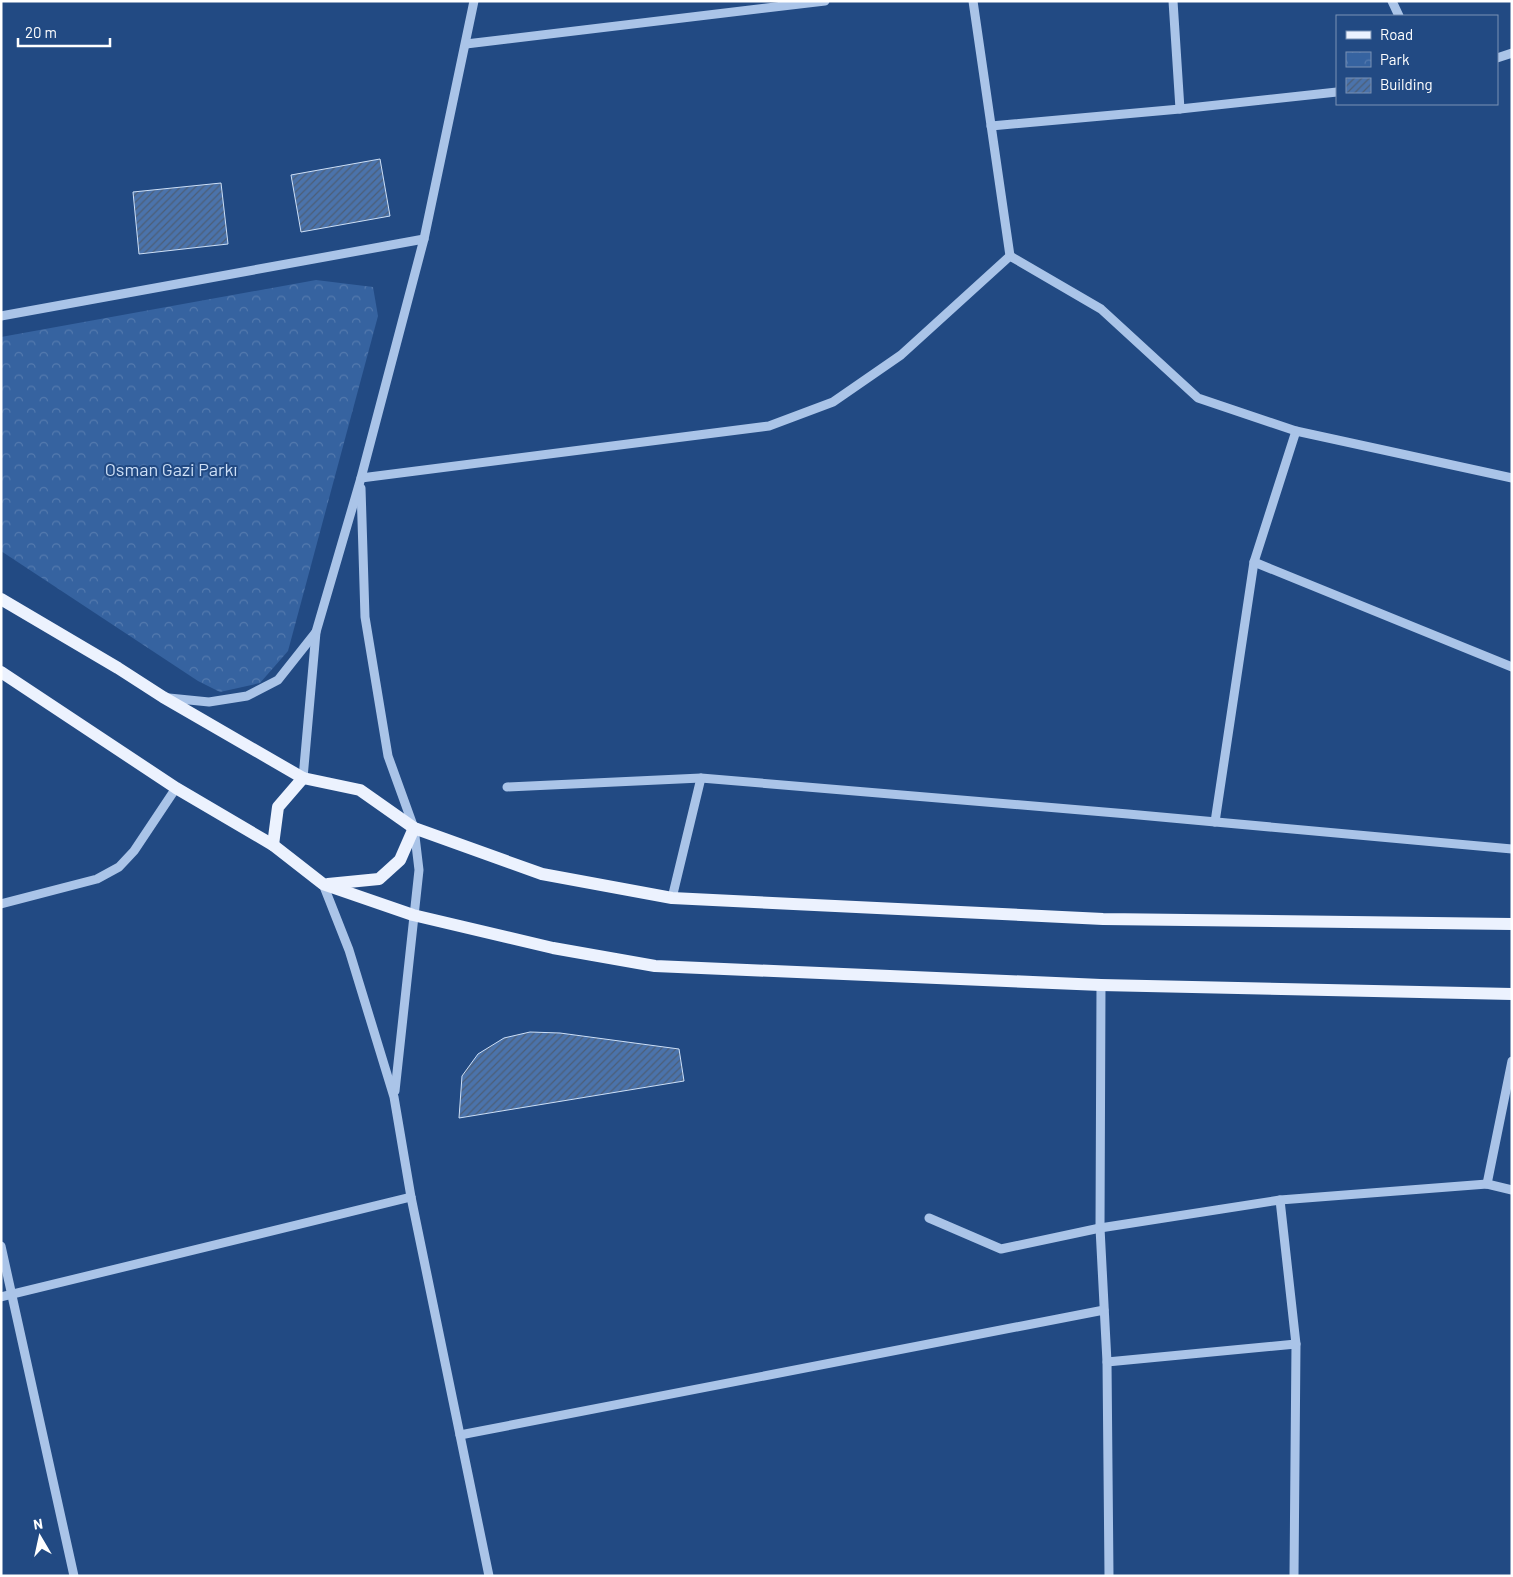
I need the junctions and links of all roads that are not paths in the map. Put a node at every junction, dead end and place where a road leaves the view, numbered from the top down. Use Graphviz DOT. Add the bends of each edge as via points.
graph roads {
  1 [pos="474,1"];
  2 [pos="825,1"];
  3 [pos="973,1"];
  4 [pos="1173,1"];
  5 [pos="1392,1"];
  6 [pos="1399,15"];
  7 [pos="466,44"];
  8 [pos="1512,53"];
  9 [pos="1498,58"];
  10 [pos="1336,92"];
  11 [pos="1180,109"];
  12 [pos="991,126"];
  13 [pos="424,239"];
  14 [pos="1010,256"];
  15 [pos="1,316"];
  16 [pos="1296,431"];
  17 [pos="361,478"];
  18 [pos="1512,478"];
  19 [pos="1254,562"];
  20 [pos="1,599"];
  21 [pos="316,632"];
  22 [pos="1512,667"];
  23 [pos="1,672"];
  24 [pos="163,697"];
  25 [pos="303,778"];
  26 [pos="701,778"];
  27 [pos="507,787"];
  28 [pos="176,788"];
  29 [pos="1215,822"];
  30 [pos="414,828"];
  31 [pos="273,845"];
  32 [pos="1512,849"];
  33 [pos="323,884"];
  34 [pos="672,898"];
  35 [pos="1,904"];
  36 [pos="413,914"];
  37 [pos="1512,924"];
  38 [pos="1101,985"];
  39 [pos="1512,994"];
  40 [pos="1512,1061"];
  41 [pos="394,1097"];
  42 [pos="1487,1184"];
  43 [pos="1512,1190"];
  44 [pos="411,1197"];
  45 [pos="1280,1200"];
  46 [pos="929,1218"];
  47 [pos="1100,1228"];
  48 [pos="1,1246"];
  49 [pos="12,1294"];
  50 [pos="1,1297"];
  51 [pos="1104,1310"];
  52 [pos="1296,1344"];
  53 [pos="1107,1362"];
  54 [pos="460,1435"];
  55 [pos="74,1576"];
  56 [pos="489,1576"];
  57 [pos="1109,1576"];
  58 [pos="1294,1576"];
  1 -- 7 [label="street"];
  2 -- 7 [label="street"];
  3 -- 12 [label="street"];
  4 -- 11 [label="street"];
  5 -- 6 [label="street"];
  7 -- 13 [label="street"];
  8 -- 9 [label="street"];
  10 -- 11 [label="street"];
  11 -- 12 [label="street"];
  12 -- 14 [label="street"];
  13 -- 15 [label="street"];
  13 -- 17 [label="street"];
  14 -- 16 [label="street" via="1101,309 1198,398"];
  14 -- 17 [label="street" via="901,355 833,402 769,426"];
  16 -- 18 [label="street"];
  16 -- 19 [label="street"];
  17 -- 21 [label="street"];
  17 -- 30 [label="street" via="367,627 388,756"];
  19 -- 22 [label="street"];
  19 -- 29 [label="street"];
  20 -- 24 [label="main road"];
  21 -- 24 [label="street" via="278,680 247,696 209,702"];
  21 -- 25 [label="street"];
  23 -- 28 [label="main road"];
  24 -- 25 [label="main road"];
  25 -- 30 [label="main road" via="360,790"];
  25 -- 31 [label="main road" via="278,807"];
  26 -- 27 [label="street"];
  26 -- 29 [label="street"];
  26 -- 34 [label="street"];
  28 -- 31 [label="main road"];
  28 -- 35 [label="street" via="134,851 119,867 97,879"];
  29 -- 32 [label="street"];
  30 -- 33 [label="main road" via="400,860 379,879"];
  30 -- 34 [label="main road" via="542,874"];
  30 -- 36 [label="street" via="419,870"];
  31 -- 33 [label="main road"];
  33 -- 36 [label="main road"];
  33 -- 41 [label="street" via="349,950"];
  34 -- 37 [label="main road" via="1103,919"];
  36 -- 38 [label="main road" via="553,948 655,966"];
  36 -- 41 [label="street"];
  38 -- 39 [label="main road"];
  38 -- 47 [label="street"];
  40 -- 42 [label="street"];
  41 -- 44 [label="street"];
  42 -- 43 [label="street"];
  42 -- 45 [label="street"];
  44 -- 49 [label="street"];
  44 -- 54 [label="street"];
  45 -- 47 [label="street"];
  45 -- 52 [label="street"];
  46 -- 47 [label="street" via="1001,1249"];
  47 -- 51 [label="street"];
  48 -- 49 [label="street"];
  49 -- 50 [label="street"];
  49 -- 55 [label="street"];
  51 -- 53 [label="street"];
  51 -- 54 [label="street"];
  52 -- 53 [label="street"];
  52 -- 58 [label="street"];
  53 -- 57 [label="street"];
  54 -- 56 [label="street"];
}
